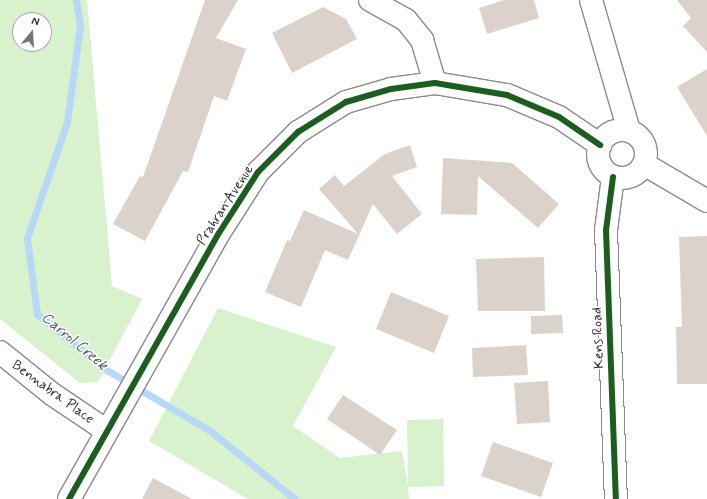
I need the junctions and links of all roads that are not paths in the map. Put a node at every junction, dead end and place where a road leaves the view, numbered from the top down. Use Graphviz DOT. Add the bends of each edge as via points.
graph roads {
  1 [pos="370,0"];
  2 [pos="591,0"];
  3 [pos="435,83"];
  4 [pos="629,131"];
  5 [pos="600,145"];
  6 [pos="644,164"];
  7 [pos="613,176"];
  8 [pos="707,201"];
  9 [pos="0,352"];
  10 [pos="107,430"];
  11 [pos="69,499"];
  12 [pos="616,499"];
  1 -- 3 [label="street" via="406,20 422,40"];
  2 -- 4 [label="street"];
  3 -- 5 [label="street, Prahran Avenue" via="507,95 559,117"];
  3 -- 10 [label="street, Prahran Avenue" via="391,89 346,102 298,132 258,172 219,233"];
  4 -- 5 [label="street" via="612,132"];
  4 -- 6 [label="street" via="639,137 645,147"];
  5 -- 7 [label="street" via="599,162 604,171"];
  6 -- 7 [label="street" via="631,176"];
  6 -- 8 [label="street"];
  7 -- 12 [label="street, Kens Road" via="606,230"];
  9 -- 10 [label="street, Bennabra Place" via="52,394"];
  10 -- 11 [label="street, Prahran Avenue"];
}
